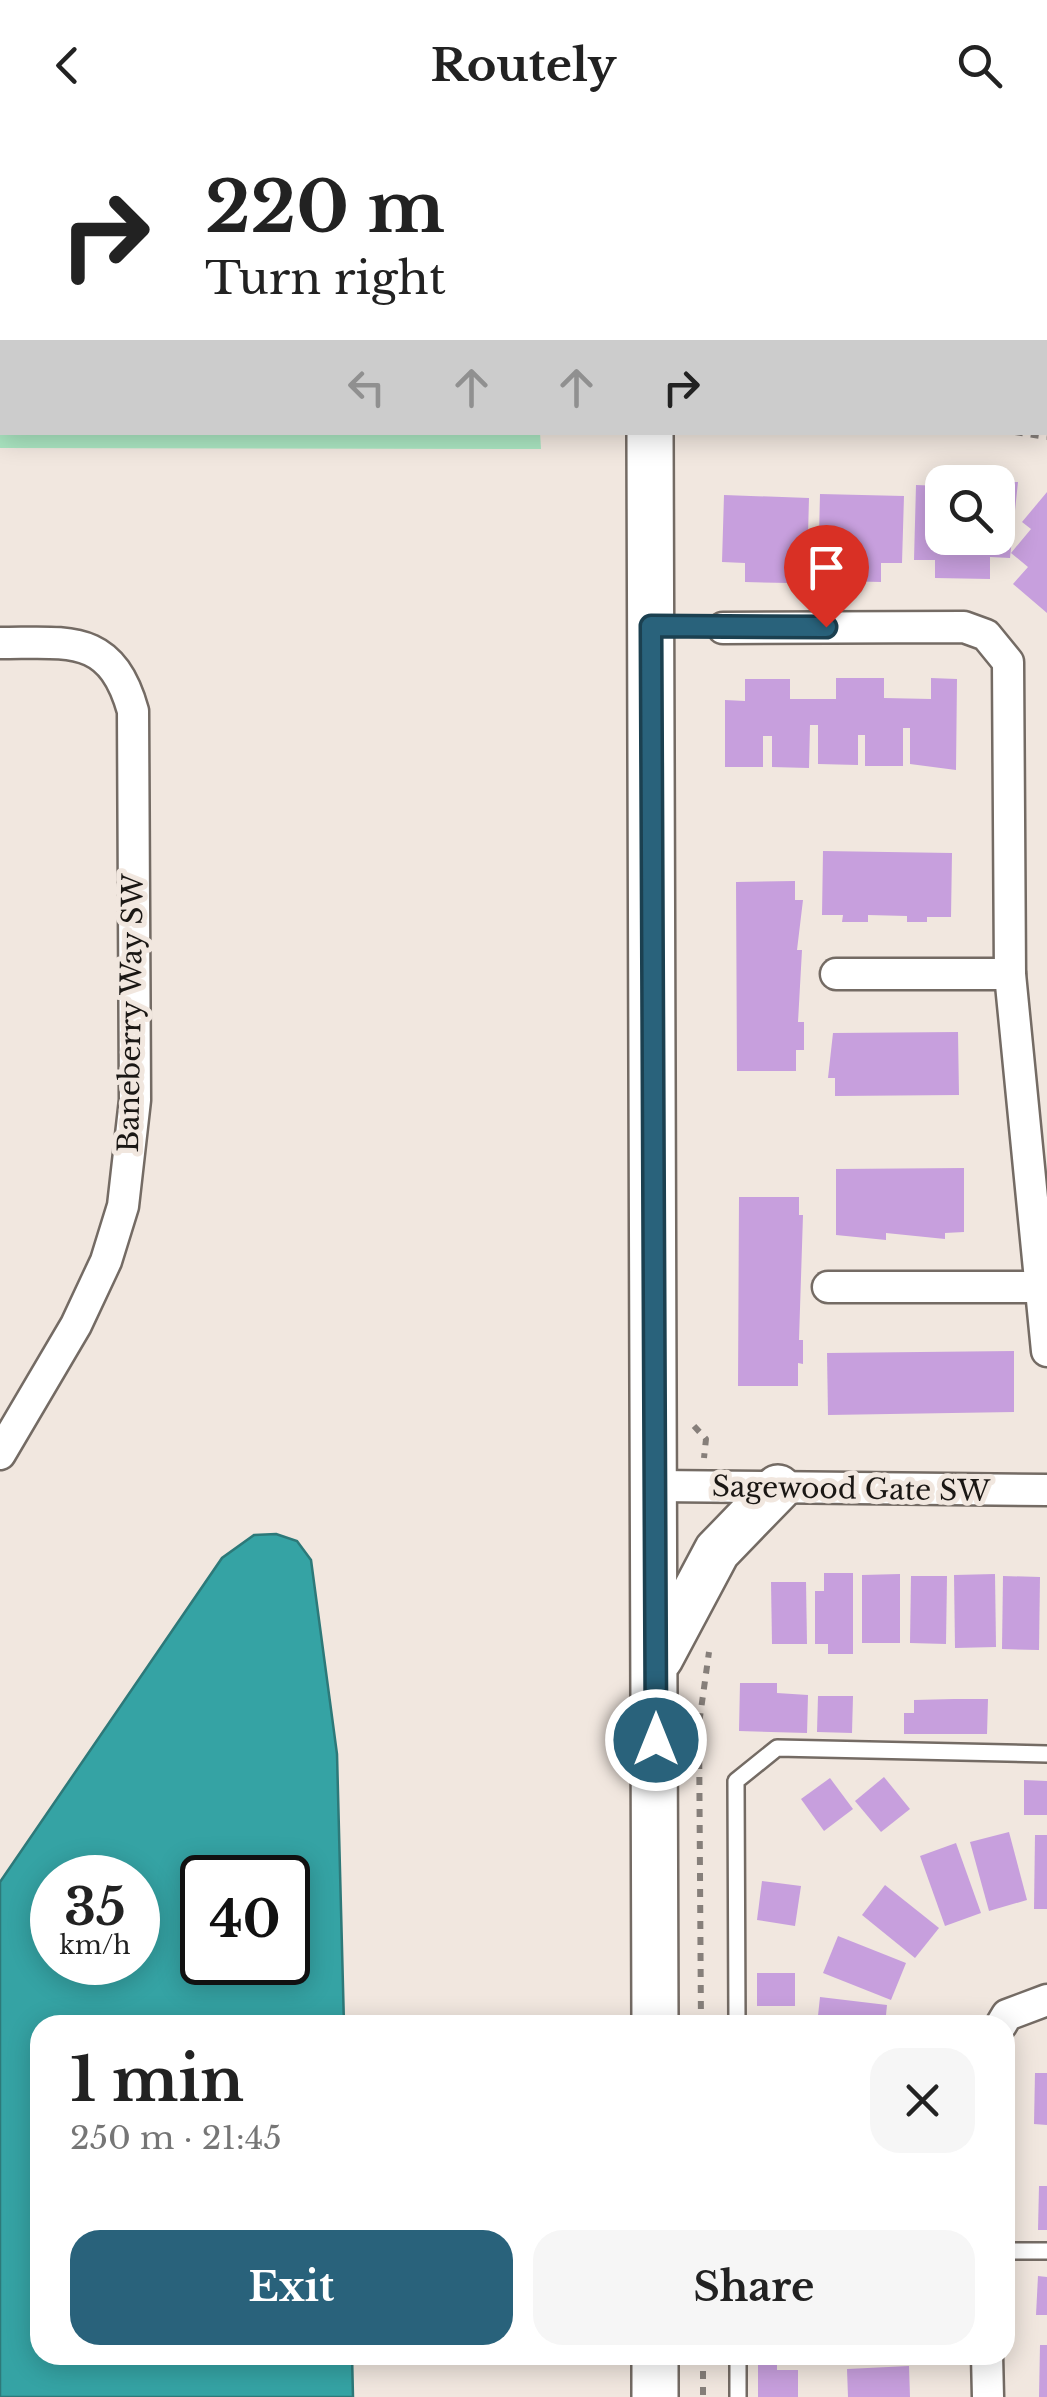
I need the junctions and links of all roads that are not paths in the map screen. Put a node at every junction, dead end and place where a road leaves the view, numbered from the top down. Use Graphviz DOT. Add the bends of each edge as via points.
graph roads {
  1 [pos="650,435"];
  2 [pos="651,626"];
  3 [pos="723,628"];
  4 [pos="0,644"];
  5 [pos="836,974"];
  6 [pos="1010,974"];
  7 [pos="828,1288"];
  8 [pos="1041,1288"];
  9 [pos="1047,1351"];
  10 [pos="0,1454"];
  11 [pos="655,1486"];
  12 [pos="778,1488"];
  13 [pos="1047,1490"];
  14 [pos="656,1664"];
  15 [pos="1047,1754"];
  16 [pos="1047,2000"];
  17 [pos="655,2015"];
  18 [pos="737,2015"];
  19 [pos="1007,2015"];
  20 [pos="1015,2251"];
  21 [pos="1047,2251"];
  22 [pos="655,2365"];
  23 [pos="738,2365"];
  24 [pos="987,2365"];
  25 [pos="656,2397"];
  26 [pos="738,2397"];
  27 [pos="988,2397"];
  1 -- 2 [label="street"];
  2 -- 3 [label="lane"];
  2 -- 11 [label="street"];
  3 -- 6 [label="street" via="964,627 1000,648 1010,678"];
  4 -- 10 [label="street, Baneberry Way SW" via="88,645 124,682 133,712 134,1100 123,1206 106,1262"];
  5 -- 6 [label="street"];
  6 -- 8 [label="street"];
  7 -- 8 [label="street"];
  8 -- 9 [label="street"];
  11 -- 12 [label="street, Sagewood Gate SW"];
  11 -- 14 [label="street"];
  12 -- 13 [label="street, Sagewood Gate SW"];
  12 -- 14 [label="street" via="717,1550"];
  14 -- 17 [label="street"];
  15 -- 18 [label="lane" via="777,1748 736,1781"];
  16 -- 19 [label="street"];
  20 -- 21 [label="lane"];
  22 -- 25 [label="street"];
  23 -- 26 [label="lane"];
  24 -- 27 [label="street"];
}
